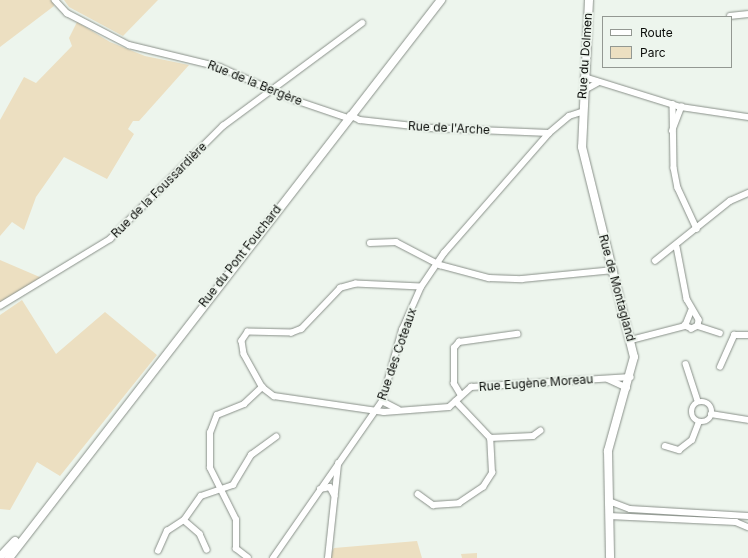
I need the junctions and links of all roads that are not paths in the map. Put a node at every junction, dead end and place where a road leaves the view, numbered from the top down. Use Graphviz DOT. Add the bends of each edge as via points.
graph roads {
  1 [pos="56,0"];
  2 [pos="441,0"];
  3 [pos="589,0"];
  4 [pos="748,14"];
  5 [pos="730,16"];
  6 [pos="362,23"];
  7 [pos="584,77"];
  8 [pos="599,82"];
  9 [pos="271,90"];
  10 [pos="583,91"];
  11 [pos="673,104"];
  12 [pos="681,107"];
  13 [pos="581,112"];
  14 [pos="349,116"];
  15 [pos="748,117"];
  16 [pos="672,132"];
  17 [pos="550,133"];
  18 [pos="748,194"];
  19 [pos="697,229"];
  20 [pos="370,243"];
  21 [pos="677,247"];
  22 [pos="655,261"];
  23 [pos="436,264"];
  24 [pos="614,270"];
  25 [pos="421,287"];
  26 [pos="0,306"];
  27 [pos="691,311"];
  28 [pos="685,326"];
  29 [pos="698,326"];
  30 [pos="720,333"];
  31 [pos="517,334"];
  32 [pos="748,335"];
  33 [pos="631,340"];
  34 [pos="686,364"];
  35 [pos="720,367"];
  36 [pos="631,377"];
  37 [pos="608,378"];
  38 [pos="262,387"];
  39 [pos="626,388"];
  40 [pos="460,394"];
  41 [pos="698,400"];
  42 [pos="382,401"];
  43 [pos="456,402"];
  44 [pos="400,410"];
  45 [pos="376,411"];
  46 [pos="711,414"];
  47 [pos="748,420"];
  48 [pos="698,424"];
  49 [pos="540,431"];
  50 [pos="276,437"];
  51 [pos="490,438"];
  52 [pos="665,446"];
  53 [pos="338,463"];
  54 [pos="327,478"];
  55 [pos="336,487"];
  56 [pos="221,489"];
  57 [pos="320,489"];
  58 [pos="418,494"];
  59 [pos="335,496"];
  60 [pos="609,501"];
  61 [pos="630,510"];
  62 [pos="41,512"];
  63 [pos="609,513"];
  64 [pos="748,516"];
  65 [pos="184,520"];
  66 [pos="748,521"];
  67 [pos="736,522"];
  68 [pos="748,527"];
  69 [pos="207,550"];
  70 [pos="158,551"];
  71 [pos="0,557"];
  72 [pos="9,558"];
  73 [pos="248,558"];
  74 [pos="273,558"];
  75 [pos="328,558"];
  76 [pos="610,558"];
  1 -- 9 [label="street, Rue de la Bergère" via="67,13 129,46 220,67"];
  2 -- 14 [label="main road, Rue du Pont Fouchard"];
  3 -- 7 [label="main road, Rue du Dolmen"];
  4 -- 5 [label="street"];
  6 -- 9 [label="street, Rue de la Foussardière"];
  7 -- 8 [label="street"];
  7 -- 10 [label="main road, Rue du Dolmen"];
  8 -- 10 [label="street"];
  8 -- 11 [label="street"];
  9 -- 14 [label="street, Rue de la Bergère"];
  9 -- 26 [label="street, Rue de la Foussardière" via="223,126 110,239"];
  10 -- 13 [label="main road, Rue du Dolmen"];
  11 -- 12 [label="street"];
  11 -- 16 [label="street"];
  12 -- 15 [label="street"];
  12 -- 16 [label="street"];
  13 -- 17 [label="street, Rue des Coteaux" via="569,116"];
  13 -- 24 [label="main road, Rue de Montagland" via="584,166"];
  14 -- 17 [label="street, Rue de l'Arche" via="360,120 445,129"];
  14 -- 62 [label="main road, Rue du Pont Fouchard"];
  16 -- 19 [label="street" via="678,188"];
  17 -- 23 [label="street, Rue des Coteaux"];
  18 -- 19 [label="street" via="730,201"];
  19 -- 21 [label="street"];
  20 -- 23 [label="street" via="396,242"];
  21 -- 22 [label="street"];
  21 -- 27 [label="street"];
  23 -- 24 [label="street" via="489,278 522,279"];
  23 -- 25 [label="street, Rue des Coteaux"];
  24 -- 33 [label="main road, Rue de Montagland"];
  25 -- 38 [label="street" via="348,285 336,292 318,315 302,329 280,334 248,332 241,345"];
  25 -- 42 [label="street, Rue des Coteaux" via="402,330"];
  27 -- 28 [label="street"];
  27 -- 29 [label="street" via="697,314"];
  28 -- 29 [label="street" via="692,329"];
  28 -- 33 [label="street"];
  29 -- 30 [label="street"];
  31 -- 40 [label="street" via="459,342 454,348 454,384"];
  32 -- 35 [label="street" via="734,335"];
  33 -- 36 [label="main road, Rue de Montagland" via="634,357"];
  34 -- 41 [label="street"];
  36 -- 37 [label="street, Rue Eugène Moreau"];
  36 -- 39 [label="main road, Rue de Montagland"];
  37 -- 39 [label="street, Rue Eugène Moreau"];
  37 -- 40 [label="street, Rue Eugène Moreau" via="471,387"];
  38 -- 45 [label="street" via="280,398"];
  38 -- 56 [label="street" via="244,404 218,415 211,425 210,468"];
  39 -- 60 [label="main road, Rue de Montagland" via="610,438"];
  40 -- 43 [label="street"];
  41 -- 46 [label="street" via="709,404"];
  41 -- 48 [label="street" via="695,404"];
  42 -- 44 [label="street"];
  42 -- 45 [label="street, Rue des Coteaux"];
  43 -- 44 [label="street" via="449,407"];
  43 -- 51 [label="street"];
  44 -- 45 [label="street"];
  45 -- 53 [label="street, Rue des Coteaux"];
  46 -- 47 [label="street"];
  46 -- 48 [label="street" via="703,424"];
  48 -- 52 [label="street" via="692,440 679,450"];
  49 -- 51 [label="street" via="532,436"];
  50 -- 56 [label="street" via="251,455 238,480"];
  51 -- 58 [label="street" via="492,473 468,499 433,505"];
  53 -- 54 [label="street, Rue des Coteaux"];
  53 -- 55 [label="street"];
  54 -- 55 [label="street"];
  54 -- 57 [label="street, Rue des Coteaux"];
  54 -- 59 [label="street"];
  55 -- 59 [label="street"];
  56 -- 65 [label="street" via="201,496"];
  56 -- 73 [label="street" via="236,520 236,549"];
  57 -- 59 [label="street" via="330,487"];
  57 -- 74 [label="street, Rue des Coteaux"];
  59 -- 75 [label="street"];
  60 -- 61 [label="street"];
  60 -- 63 [label="main road, Rue de Montagland"];
  61 -- 63 [label="street"];
  61 -- 64 [label="street"];
  62 -- 71 [label="main road, Rue du Pont Fouchard"];
  62 -- 72 [label="main road, Rue du Pont Fouchard"];
  63 -- 67 [label="street"];
  63 -- 76 [label="main road, Rue de Montagland"];
  65 -- 69 [label="street" via="200,534"];
  65 -- 70 [label="street" via="167,531"];
  66 -- 67 [label="street"];
  67 -- 68 [label="street"];
}
